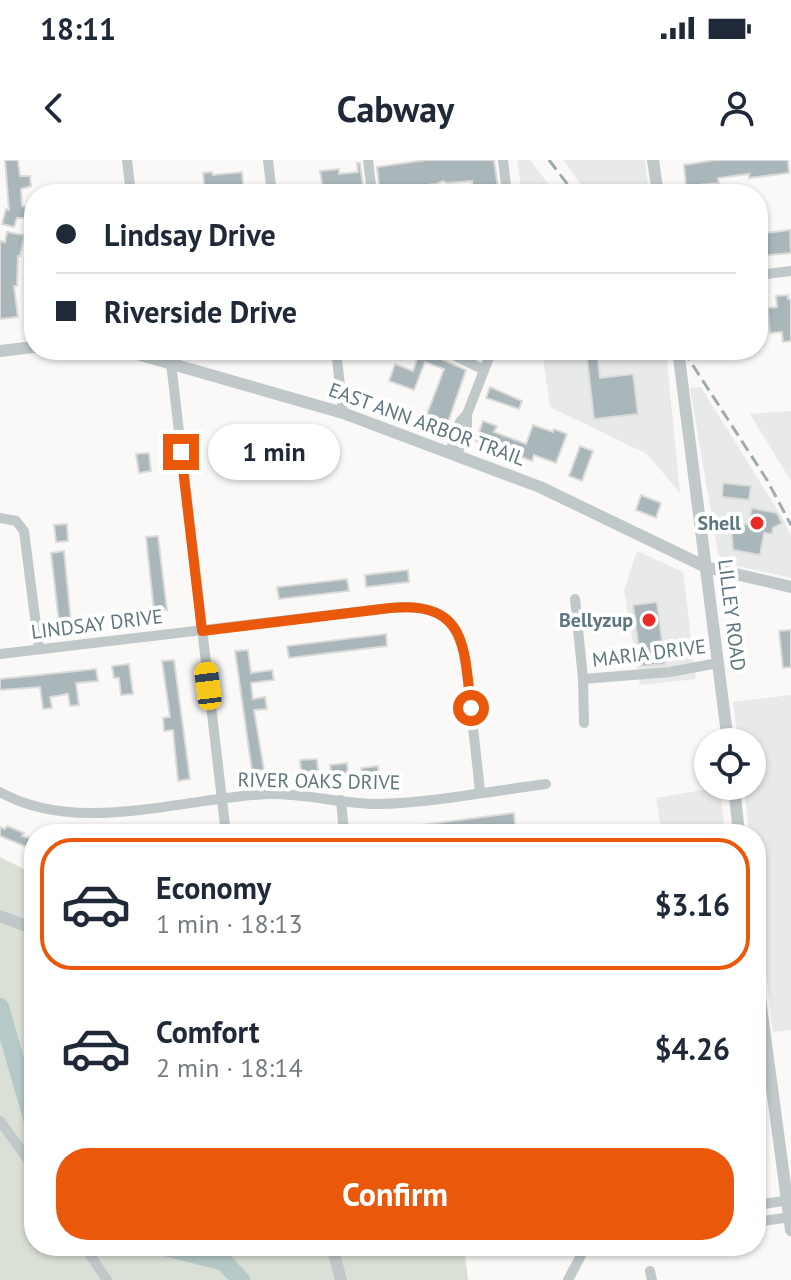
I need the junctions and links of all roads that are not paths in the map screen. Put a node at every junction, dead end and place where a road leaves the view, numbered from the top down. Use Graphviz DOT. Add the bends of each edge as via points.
graph roads {
  1 [pos="127,160"];
  2 [pos="268,160"];
  3 [pos="368,160"];
  4 [pos="503,160"];
  5 [pos="653,160"];
  6 [pos="130,184"];
  7 [pos="271,184"];
  8 [pos="371,184"];
  9 [pos="506,184"];
  10 [pos="657,184"];
  11 [pos="791,271"];
  12 [pos="768,274"];
  13 [pos="24,348"];
  14 [pos="0,351"];
  15 [pos="164,360"];
  16 [pos="337,360"];
  17 [pos="468,360"];
  18 [pos="487,360"];
  19 [pos="679,360"];
  20 [pos="171,363"];
  21 [pos="482,369"];
  22 [pos="343,413"];
  23 [pos="454,454"];
  24 [pos="0,518"];
  25 [pos="706,567"];
  26 [pos="791,587"];
  27 [pos="575,599"];
  28 [pos="202,631"];
  29 [pos="39,649"];
  30 [pos="0,654"];
  31 [pos="718,663"];
  32 [pos="583,679"];
  33 [pos="584,723"];
  34 [pos="726,728"];
  35 [pos="546,784"];
  36 [pos="0,792"];
  37 [pos="480,792"];
  38 [pos="222,798"];
  39 [pos="341,800"];
  40 [pos="735,800"];
  41 [pos="225,824"];
  42 [pos="343,824"];
  43 [pos="738,824"];
  44 [pos="0,916"];
  45 [pos="24,925"];
  46 [pos="766,1039"];
  47 [pos="0,1121"];
  48 [pos="24,1154"];
  49 [pos="789,1201"];
  50 [pos="766,1204"];
  51 [pos="766,1222"];
  52 [pos="790,1222"];
  53 [pos="91,1256"];
  54 [pos="335,1256"];
  55 [pos="581,1256"];
  56 [pos="107,1280"];
  57 [pos="341,1280"];
  58 [pos="568,1280"];
  1 -- 6 [label="street"];
  2 -- 7 [label="street"];
  3 -- 8 [label="street"];
  4 -- 9 [label="street"];
  5 -- 10 [label="street"];
  11 -- 12 [label="street"];
  13 -- 14 [label="street"];
  15 -- 20 [label="street, EAST ANN ARBOR TRAIL"];
  16 -- 22 [label="street"];
  17 -- 21 [label="street"];
  18 -- 21 [label="street"];
  19 -- 25 [label="street, LILLEY ROAD"];
  20 -- 22 [label="street, EAST ANN ARBOR TRAIL"];
  20 -- 28 [label="street"];
  21 -- 23 [label="street" via="460,422"];
  22 -- 23 [label="street, EAST ANN ARBOR TRAIL"];
  23 -- 25 [label="street, EAST ANN ARBOR TRAIL" via="563,497"];
  24 -- 29 [label="street" via="16,521 24,531"];
  25 -- 26 [label="street, EAST ANN ARBOR TRAIL"];
  25 -- 31 [label="street, LILLEY ROAD"];
  27 -- 32 [label="street, MARIA DRIVE"];
  28 -- 29 [label="street, LINDSAY DRIVE"];
  28 -- 37 [label="street, LINDSAY DRIVE" via="412,606 440,614 455,628 463,646"];
  28 -- 38 [label="street"];
  29 -- 30 [label="street, LINDSAY DRIVE"];
  31 -- 32 [label="street, MARIA DRIVE"];
  31 -- 34 [label="street, LILLEY ROAD"];
  32 -- 33 [label="street, MARIA DRIVE"];
  35 -- 37 [label="street, RIVER OAKS DRIVE"];
  36 -- 38 [label="street, RIVER OAKS DRIVE" via="45,810 80,814"];
  37 -- 39 [label="street, RIVER OAKS DRIVE" via="385,803"];
  38 -- 39 [label="street, RIVER OAKS DRIVE" via="289,794"];
  38 -- 41 [label="street"];
  39 -- 42 [label="street"];
  40 -- 43 [label="street"];
  44 -- 45 [label="street"];
  46 -- 49 [label="street"];
  47 -- 48 [label="street"];
  49 -- 50 [label="street"];
  49 -- 52 [label="street"];
  51 -- 52 [label="street"];
  53 -- 56 [label="street"];
  54 -- 57 [label="street"];
  55 -- 58 [label="street"];
}
